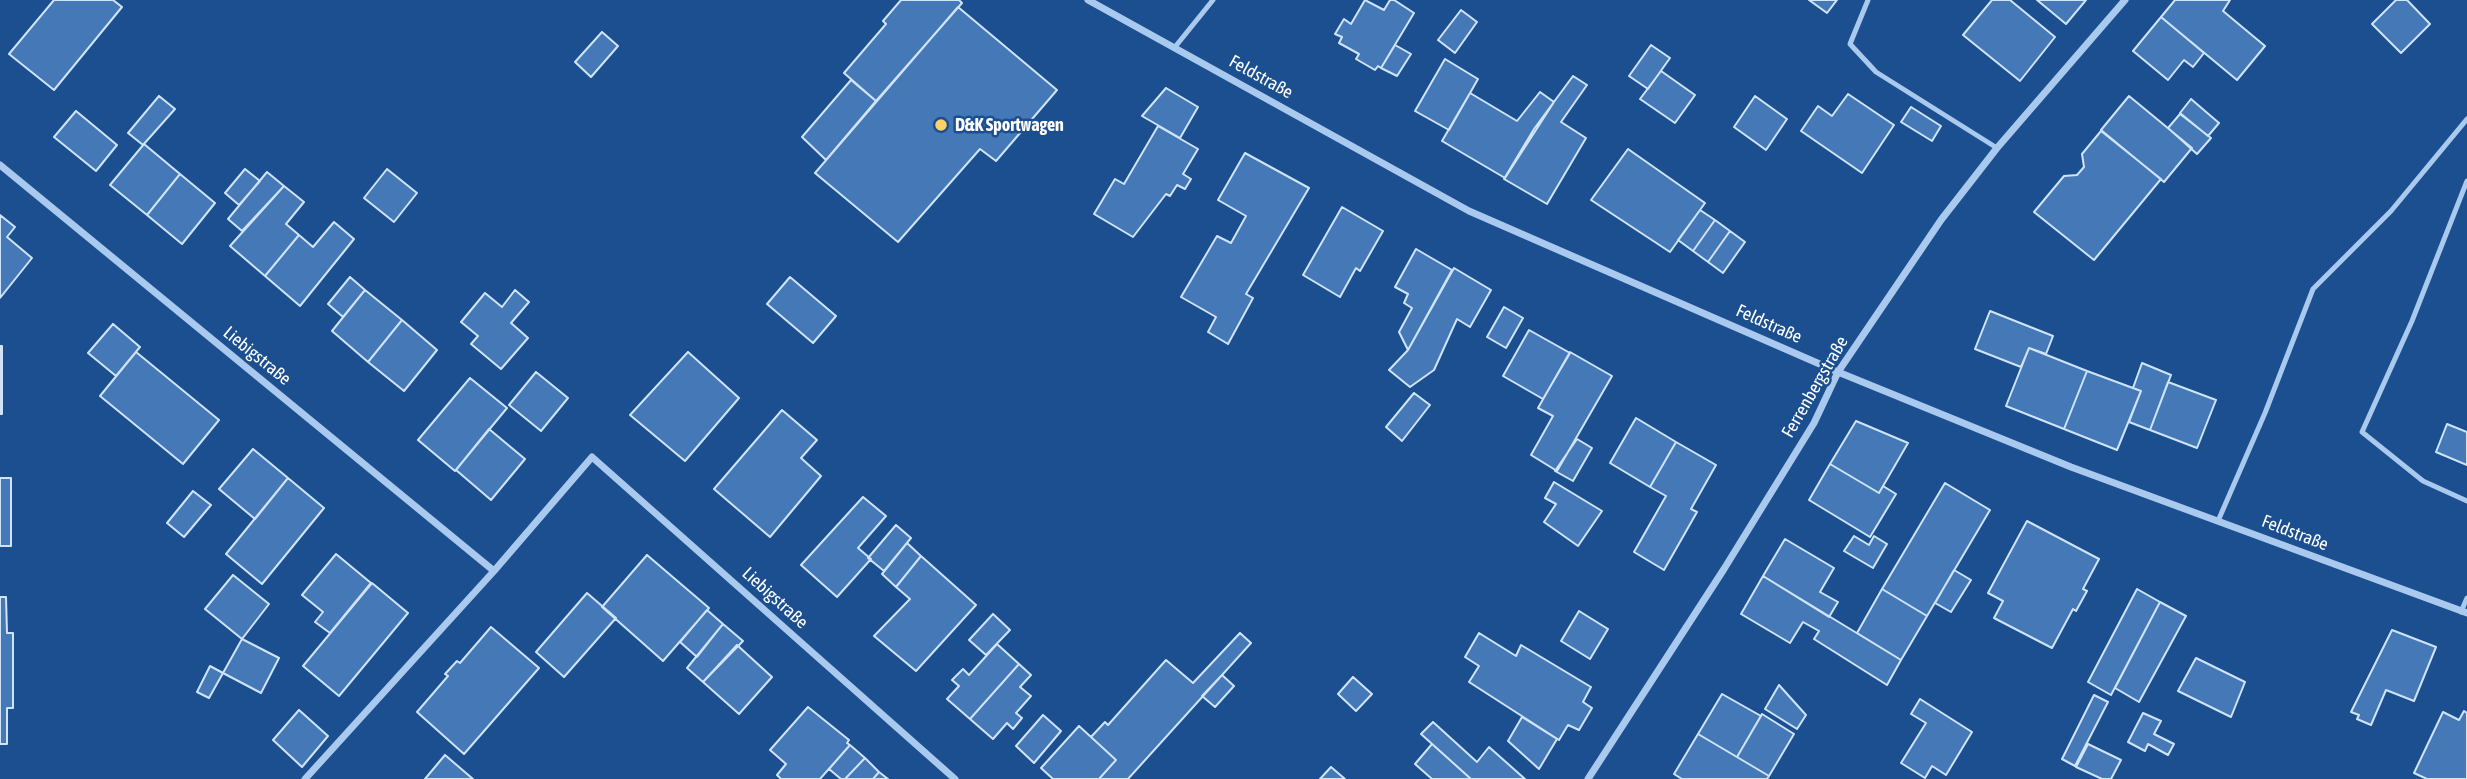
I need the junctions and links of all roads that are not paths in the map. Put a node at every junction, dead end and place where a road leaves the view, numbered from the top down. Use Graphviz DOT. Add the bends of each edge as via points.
graph roads {
  1 [pos="1088,0"];
  2 [pos="1213,0"];
  3 [pos="1868,0"];
  4 [pos="2125,0"];
  5 [pos="1175,47"];
  6 [pos="2467,119"];
  7 [pos="1997,148"];
  8 [pos="0,165"];
  9 [pos="2467,181"];
  10 [pos="1838,372"];
  11 [pos="2467,501"];
  12 [pos="2218,521"];
  13 [pos="494,571"];
  14 [pos="2467,598"];
  15 [pos="2464,613"];
  16 [pos="305,779"];
  17 [pos="955,779"];
  18 [pos="1588,779"];
  1 -- 5 [label="street, Feldstraße"];
  2 -- 5 [label="lane"];
  3 -- 7 [label="lane" via="1850,44 1877,72"];
  4 -- 7 [label="street, Ferrenbergstraße"];
  5 -- 10 [label="street, Feldstraße" via="1469,211"];
  6 -- 12 [label="lane" via="2390,211 2313,289"];
  7 -- 10 [label="street, Ferrenbergstraße" via="1941,220"];
  8 -- 13 [label="street, Liebigstraße"];
  9 -- 11 [label="lane" via="2362,432 2423,481"];
  10 -- 12 [label="street, Feldstraße"];
  10 -- 18 [label="street, Ferrenbergstraße" via="1814,423"];
  12 -- 15 [label="street, Feldstraße"];
  13 -- 16 [label="street, Liebigstraße"];
  13 -- 17 [label="street, Liebigstraße" via="592,457"];
  14 -- 15 [label="lane"];
}
